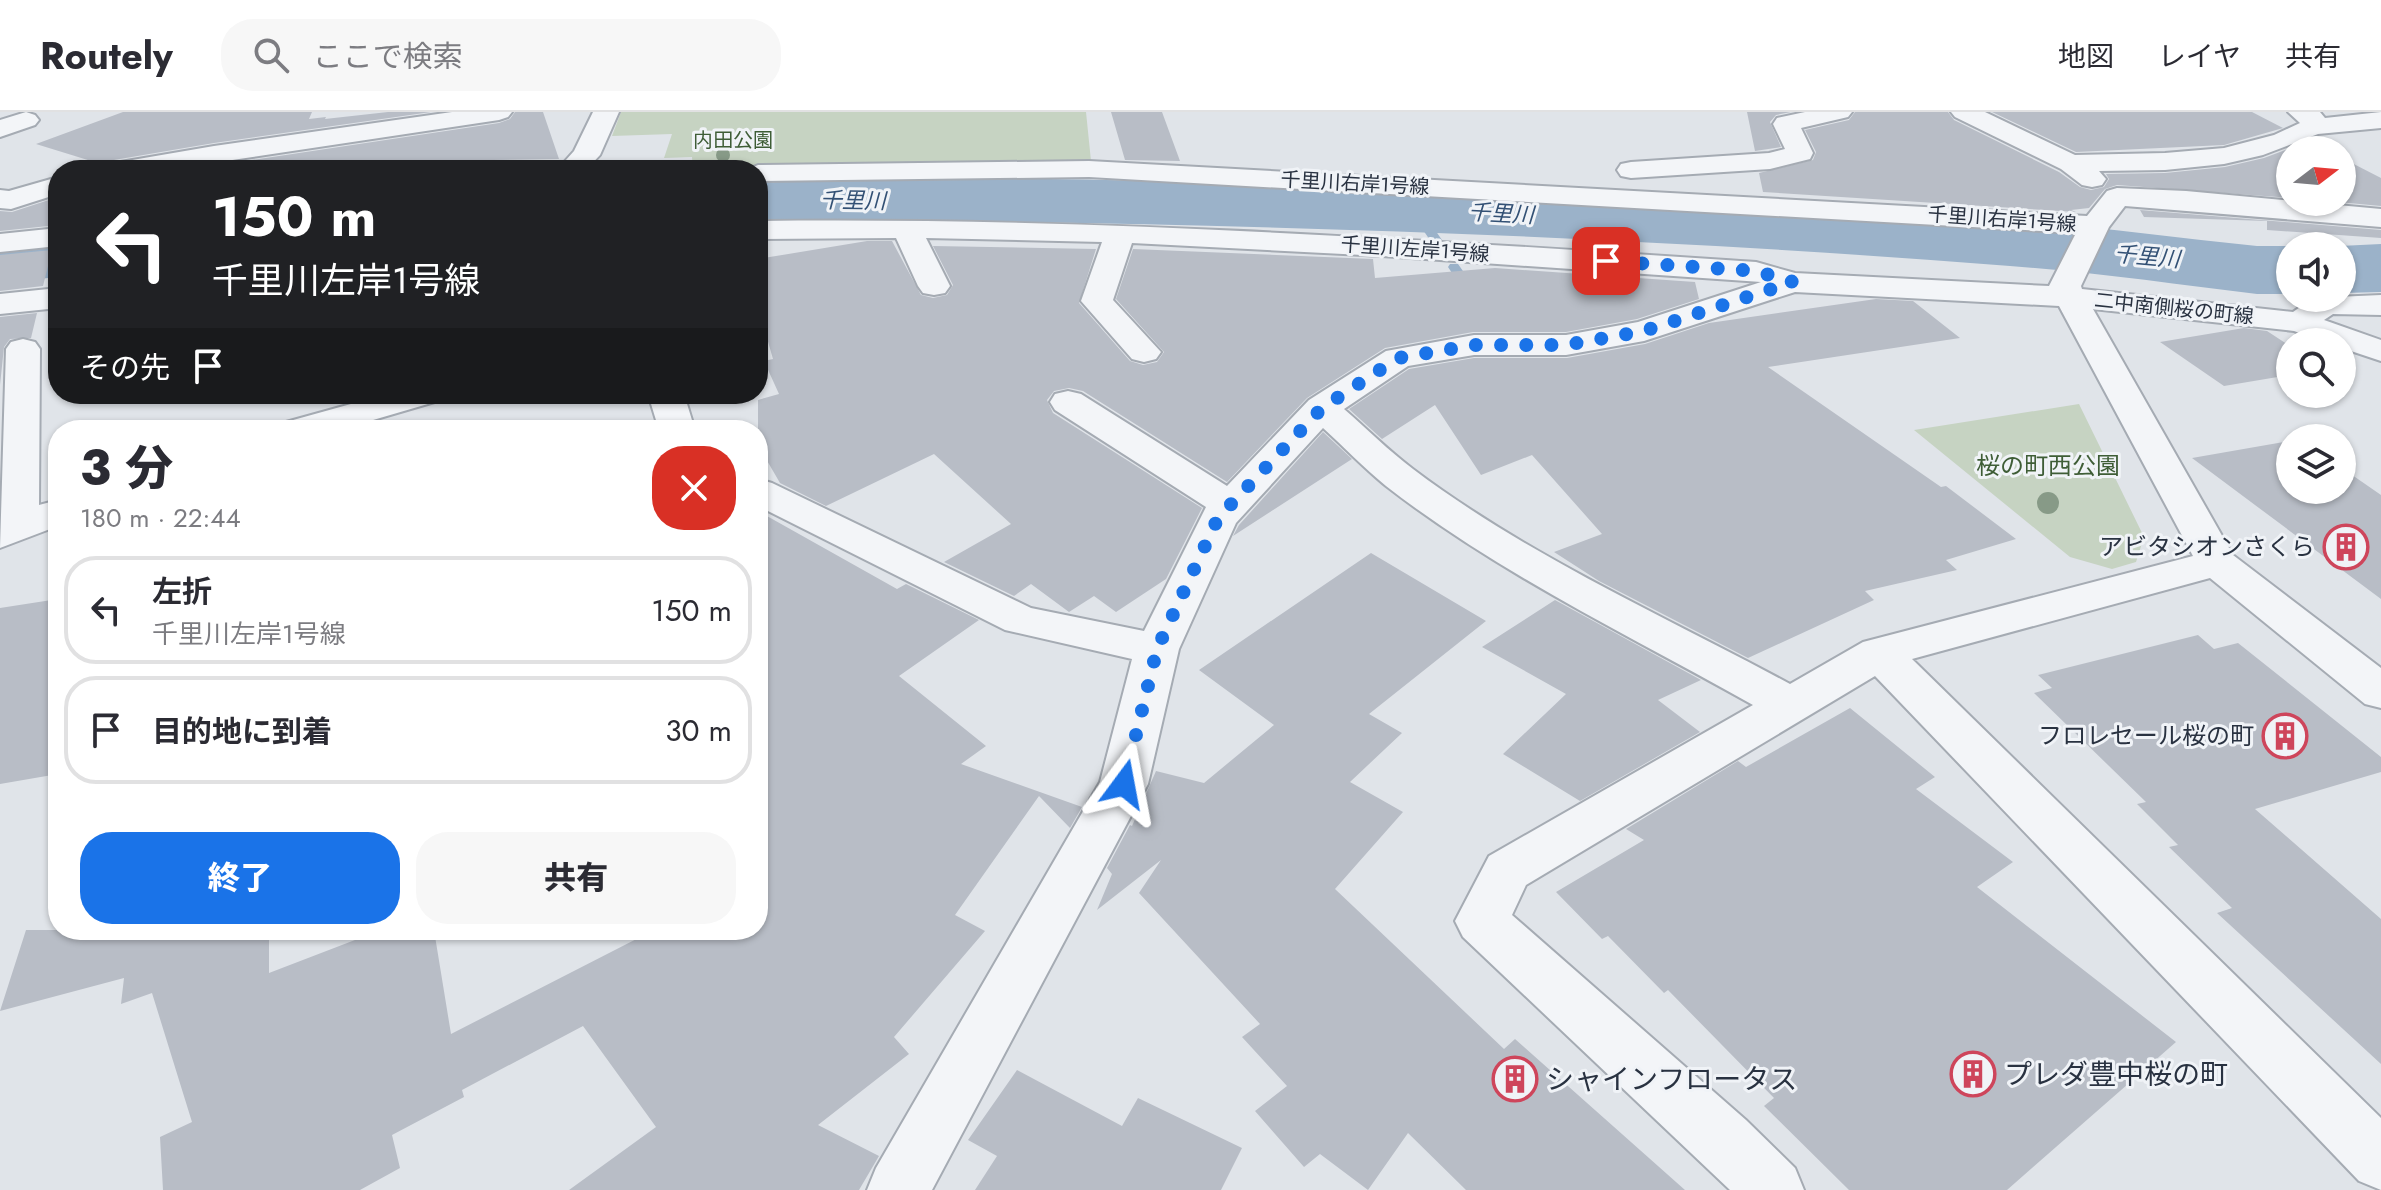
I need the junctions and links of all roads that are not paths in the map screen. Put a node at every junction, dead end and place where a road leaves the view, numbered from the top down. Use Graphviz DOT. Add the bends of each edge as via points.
graph roads {
  1 [pos="499,112"];
  2 [pos="606,112"];
  3 [pos="1839,112"];
  4 [pos="1964,112"];
  5 [pos="2377,119"];
  6 [pos="26,120"];
  7 [pos="2307,120"];
  8 [pos="0,129"];
  9 [pos="173,160"];
  10 [pos="581,160"];
  11 [pos="2071,163"];
  12 [pos="1631,170"];
  13 [pos="768,173"];
  14 [pos="48,188"];
  15 [pos="2117,197"];
  16 [pos="4,201"];
  17 [pos="2381,218"];
  18 [pos="2094,227"];
  19 [pos="906,228"];
  20 [pos="768,230"];
  21 [pos="1120,233"];
  22 [pos="48,238"];
  23 [pos="0,243"];
  24 [pos="1793,282"];
  25 [pos="934,286"];
  26 [pos="2068,292"];
  27 [pos="48,299"];
  28 [pos="0,304"];
  29 [pos="2381,305"];
  30 [pos="2299,322"];
  31 [pos="23,349"];
  32 [pos="2381,351"];
  33 [pos="1144,352"];
  34 [pos="1068,402"];
  35 [pos="374,404"];
  36 [pos="1322,408"];
  37 [pos="306,417"];
  38 [pos="768,496"];
  39 [pos="1230,505"];
  40 [pos="48,516"];
  41 [pos="10,530"];
  42 [pos="2217,563"];
  43 [pos="1157,649"];
  44 [pos="1879,653"];
  45 [pos="2381,692"];
  46 [pos="1790,705"];
  47 [pos="2381,1160"];
  48 [pos="898,1190"];
  49 [pos="1773,1190"];
  1 -- 9 [label="street"];
  2 -- 10 [label="street"];
  3 -- 12 [label="street" via="1786,124 1800,153 1770,161"];
  4 -- 11 [label="street"];
  5 -- 7 [label="street"];
  6 -- 8 [label="street"];
  7 -- 11 [label="street" via="2280,144 2215,159"];
  11 -- 15 [label="street"];
  13 -- 18 [label="street, 千里川右岸1号線" via="1089,169"];
  14 -- 16 [label="street"];
  15 -- 17 [label="street"];
  15 -- 18 [label="street"];
  18 -- 26 [label="street"];
  19 -- 20 [label="street, 千里川左岸1号線"];
  19 -- 21 [label="street, 千里川左岸1号線"];
  19 -- 25 [label="street"];
  21 -- 24 [label="street, 千里川左岸1号線" via="1756,271"];
  21 -- 33 [label="street" via="1097,301"];
  22 -- 23 [label="street"];
  24 -- 26 [label="street, 千里川左岸1号線"];
  24 -- 36 [label="street" via="1644,331 1566,345 1474,345 1398,358"];
  26 -- 30 [label="street, 二中南側桜の町線"];
  26 -- 42 [label="street"];
  27 -- 28 [label="street"];
  29 -- 30 [label="street" via="2326,304"];
  30 -- 32 [label="street, 二中南側桜の町線"];
  31 -- 41 [label="street"];
  34 -- 39 [label="street"];
  35 -- 37 [label="street"];
  36 -- 39 [label="street"];
  36 -- 46 [label="street" via="1408,483 1443,506"];
  38 -- 43 [label="street" via="1020,620"];
  39 -- 43 [label="street" via="1218,518"];
  40 -- 41 [label="street"];
  42 -- 44 [label="street"];
  42 -- 45 [label="street"];
  43 -- 48 [label="street" via="1124,784"];
  44 -- 46 [label="street"];
  44 -- 47 [label="street"];
  46 -- 49 [label="street" via="1507,871 1482,921"];
}
